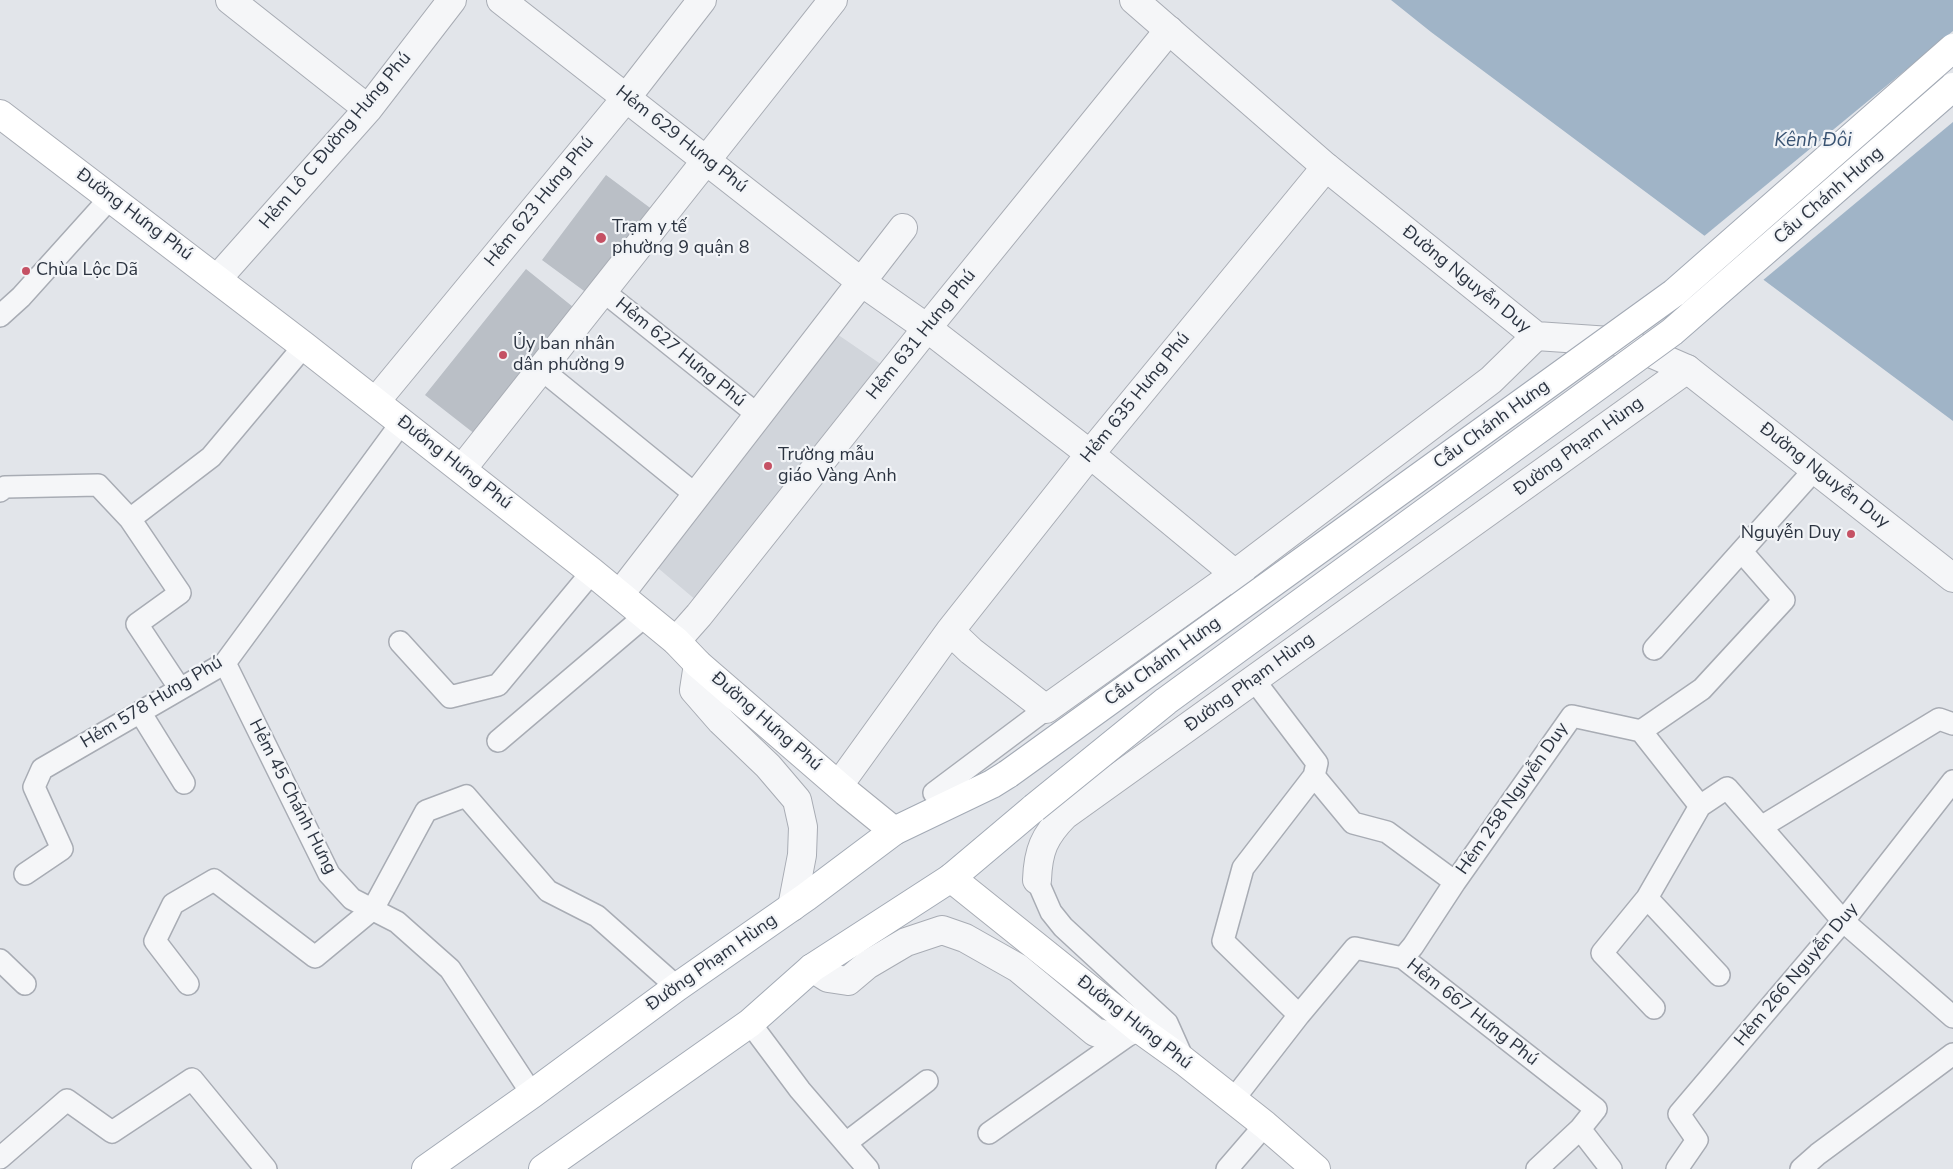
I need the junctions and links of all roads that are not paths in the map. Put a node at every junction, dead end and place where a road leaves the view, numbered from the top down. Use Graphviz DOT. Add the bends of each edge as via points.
graph roads {
  1 [pos="230,0"];
  2 [pos="452,0"];
  3 [pos="501,0"];
  4 [pos="702,0"];
  5 [pos="833,0"];
  6 [pos="1134,0"];
  7 [pos="1169,30"];
  8 [pos="1953,48"];
  9 [pos="1953,88"];
  10 [pos="626,98"];
  11 [pos="368,109"];
  12 [pos="0,114"];
  13 [pos="707,160"];
  14 [pos="1326,167"];
  15 [pos="111,197"];
  16 [pos="903,228"];
  17 [pos="217,279"];
  18 [pos="860,281"];
  19 [pos="603,291"];
  20 [pos="0,316"];
  21 [pos="927,328"];
  22 [pos="1536,336"];
  23 [pos="304,346"];
  24 [pos="541,369"];
  25 [pos="1687,369"];
  26 [pos="376,401"];
  27 [pos="758,415"];
  28 [pos="402,422"];
  29 [pos="1090,454"];
  30 [pos="462,469"];
  31 [pos="1815,469"];
  32 [pos="0,491"];
  33 [pos="696,495"];
  34 [pos="130,519"];
  35 [pos="1742,552"];
  36 [pos="592,572"];
  37 [pos="1953,578"];
  38 [pos="1240,582"];
  39 [pos="620,594"];
  40 [pos="645,616"];
  41 [pos="950,631"];
  42 [pos="676,641"];
  43 [pos="400,642"];
  44 [pos="1654,649"];
  45 [pos="225,663"];
  46 [pos="698,664"];
  47 [pos="1254,680"];
  48 [pos="180,689"];
  49 [pos="1046,709"];
  50 [pos="140,712"];
  51 [pos="1953,724"];
  52 [pos="1641,730"];
  53 [pos="498,741"];
  54 [pos="1008,774"];
  55 [pos="1314,776"];
  56 [pos="1953,781"];
  57 [pos="184,783"];
  58 [pos="839,785"];
  59 [pos="934,793"];
  60 [pos="1700,806"];
  61 [pos="1761,827"];
  62 [pos="894,831"];
  63 [pos="24,874"];
  64 [pos="952,878"];
  65 [pos="1037,880"];
  66 [pos="1455,882"];
  67 [pos="1647,898"];
  68 [pos="792,907"];
  69 [pos="373,909"];
  70 [pos="1843,921"];
  71 [pos="1403,958"];
  72 [pos="0,960"];
  73 [pos="812,968"];
  74 [pos="1720,975"];
  75 [pos="25,984"];
  76 [pos="188,984"];
  77 [pos="677,987"];
  78 [pos="1654,1008"];
  79 [pos="1299,1015"];
  80 [pos="1953,1017"];
  81 [pos="750,1023"];
  82 [pos="1138,1028"];
  83 [pos="1953,1054"];
  84 [pos="1184,1061"];
  85 [pos="927,1081"];
  86 [pos="532,1094"];
  87 [pos="1233,1100"];
  88 [pos="1265,1126"];
  89 [pos="1580,1129"];
  90 [pos="989,1133"];
  91 [pos="846,1143"];
  92 [pos="1,1154"];
  93 [pos="266,1169"];
  94 [pos="426,1169"];
  95 [pos="543,1169"];
  96 [pos="868,1169"];
  97 [pos="1226,1169"];
  98 [pos="1316,1169"];
  99 [pos="1537,1169"];
  100 [pos="1611,1169"];
  101 [pos="1677,1169"];
  102 [pos="1801,1169"];
  1 -- 11 [label="street"];
  2 -- 11 [label="street, Hẻm Lô C Đường Hưng Phú"];
  3 -- 10 [label="street, Hẻm 629 Hưng Phú"];
  4 -- 10 [label="street, Hẻm 623 Hưng Phú"];
  5 -- 13 [label="street, Hẻm 627 Hưng Phú"];
  6 -- 7 [label="street, Đường Nguyễn Duy"];
  7 -- 14 [label="street, Đường Nguyễn Duy"];
  7 -- 21 [label="street, Hẻm 631 Hưng Phú"];
  8 -- 54 [label="main road, Cầu Chánh Hưng, bridge" via="1674,293"];
  9 -- 64 [label="main road, Cầu Chánh Hưng, bridge" via="1672,332 1166,701"];
  10 -- 13 [label="street, Hẻm 629 Hưng Phú"];
  10 -- 26 [label="street, Hẻm 623 Hưng Phú"];
  11 -- 17 [label="street, Hẻm Lô C Đường Hưng Phú"];
  12 -- 15 [label="main road, Đường Hưng Phú"];
  13 -- 18 [label="street, Hẻm 629 Hưng Phú"];
  13 -- 19 [label="street, Hẻm 627 Hưng Phú"];
  14 -- 22 [label="street, Đường Nguyễn Duy"];
  14 -- 29 [label="street, Hẻm 635 Hưng Phú"];
  15 -- 17 [label="main road, Đường Hưng Phú"];
  15 -- 20 [label="lane"];
  16 -- 18 [label="street"];
  17 -- 23 [label="main road, Đường Hưng Phú"];
  18 -- 21 [label="street, Hẻm 629 Hưng Phú"];
  18 -- 27 [label="street"];
  19 -- 24 [label="street, Hẻm 627 Hưng Phú"];
  19 -- 27 [label="lane, Hẻm 627 Hưng Phú"];
  21 -- 29 [label="street, Hẻm 629 Hưng Phú"];
  21 -- 42 [label="street, Hẻm 631 Hưng Phú"];
  22 -- 25 [label="street, Đường Nguyễn Duy" via="1625,342"];
  22 -- 38 [label="street" via="1491,380"];
  23 -- 26 [label="main road, Đường Hưng Phú"];
  23 -- 34 [label="lane" via="211,457"];
  24 -- 30 [label="street, Hẻm 627 Hưng Phú"];
  24 -- 33 [label="lane"];
  25 -- 31 [label="street, Đường Nguyễn Duy"];
  25 -- 47 [label="street, Đường Phạm Hùng" via="1279,646"];
  26 -- 28 [label="main road, Đường Hưng Phú"];
  27 -- 33 [label="street"];
  28 -- 30 [label="main road, Đường Hưng Phú"];
  28 -- 45 [label="lane, Hẻm 578 Hưng Phú"];
  29 -- 38 [label="street, Hẻm 629 Hưng Phú"];
  29 -- 41 [label="street, Hẻm 635 Hưng Phú"];
  30 -- 36 [label="main road, Đường Hưng Phú"];
  31 -- 35 [label="lane"];
  31 -- 37 [label="street, Đường Nguyễn Duy"];
  32 -- 34 [label="lane" via="5,487 98,485"];
  33 -- 39 [label="street"];
  34 -- 48 [label="lane" via="180,593 137,624"];
  35 -- 44 [label="lane"];
  35 -- 52 [label="lane" via="1784,600 1702,689"];
  36 -- 39 [label="main road, Đường Hưng Phú"];
  36 -- 43 [label="lane" via="498,685 450,697"];
  38 -- 49 [label="street"];
  39 -- 40 [label="main road, Đường Hưng Phú"];
  40 -- 42 [label="main road, Đường Hưng Phú"];
  40 -- 53 [label="lane"];
  41 -- 49 [label="street"];
  41 -- 58 [label="street, Hẻm 635 Hưng Phú"];
  42 -- 46 [label="main road, Đường Hưng Phú"];
  45 -- 48 [label="lane, Hẻm 578 Hưng Phú"];
  45 -- 69 [label="lane, Hẻm 45 Chánh Hưng" via="329,874 352,899"];
  46 -- 58 [label="main road, Đường Hưng Phú"];
  46 -- 68 [label="street" via="694,690 797,800 803,827 802,855"];
  47 -- 55 [label="lane" via="1317,763"];
  47 -- 65 [label="street, Đường Phạm Hùng" via="1053,826 1038,858"];
  48 -- 50 [label="lane, Hẻm 578 Hưng Phú"];
  49 -- 59 [label="lane"];
  50 -- 57 [label="lane"];
  50 -- 63 [label="lane, Hẻm 578 Hưng Phú" via="42,769 34,787 62,849"];
  51 -- 61 [label="lane" via="1939,720"];
  52 -- 60 [label="lane"];
  52 -- 66 [label="lane, Hẻm 258 Nguyễn Duy" via="1572,716"];
  54 -- 62 [label="main road, Đường Phạm Hùng"];
  55 -- 66 [label="lane" via="1353,823 1387,832"];
  55 -- 79 [label="lane" via="1243,868 1224,941"];
  56 -- 70 [label="lane, Hẻm 266 Nguyễn Duy"];
  58 -- 62 [label="main road, Đường Hưng Phú"];
  60 -- 61 [label="lane" via="1727,788"];
  60 -- 67 [label="lane"];
  61 -- 70 [label="lane"];
  62 -- 68 [label="main road, Đường Phạm Hùng"];
  64 -- 73 [label="main road"];
  64 -- 82 [label="main road, Đường Hưng Phú"];
  65 -- 84 [label="lane, Đường Phạm Hùng" via="1051,912 1063,927 1168,1023"];
  66 -- 71 [label="lane"];
  67 -- 74 [label="lane"];
  67 -- 78 [label="lane" via="1602,953"];
  68 -- 77 [label="main road, Đường Phạm Hùng"];
  69 -- 76 [label="lane" via="315,957 214,880 173,904 154,940"];
  69 -- 77 [label="lane" via="426,811 466,796 548,891 597,916"];
  69 -- 86 [label="lane, Hẻm 45 Chánh Hưng" via="398,922 450,969"];
  70 -- 80 [label="lane"];
  70 -- 101 [label="lane, Hẻm 266 Nguyễn Duy" via="1679,1114 1698,1140"];
  71 -- 79 [label="lane, Hẻm 667 Hưng Phú" via="1355,948"];
  71 -- 89 [label="lane, Hẻm 667 Hưng Phú" via="1596,1109"];
  72 -- 75 [label="lane"];
  73 -- 81 [label="main road"];
  73 -- 82 [label="street" via="828,978 848,981 867,965 906,942 942,930 965,938 1018,968 1095,1032 1112,1037"];
  77 -- 86 [label="main road, Đường Phạm Hùng"];
  79 -- 87 [label="lane, Hẻm 667 Hưng Phú"];
  81 -- 91 [label="lane" via="800,1090"];
  81 -- 95 [label="main road"];
  82 -- 84 [label="main road, Đường Hưng Phú"];
  82 -- 90 [label="lane"];
  83 -- 102 [label="lane"];
  84 -- 87 [label="main road, Đường Hưng Phú"];
  85 -- 91 [label="lane"];
  86 -- 94 [label="main road, Đường Phạm Hùng"];
  87 -- 88 [label="main road, Đường Hưng Phú"];
  88 -- 97 [label="lane"];
  88 -- 98 [label="main road, Đường Hưng Phú"];
  89 -- 99 [label="lane"];
  89 -- 100 [label="lane"];
  91 -- 96 [label="lane"];
  92 -- 93 [label="lane" via="68,1100 112,1132 192,1079"];
}
